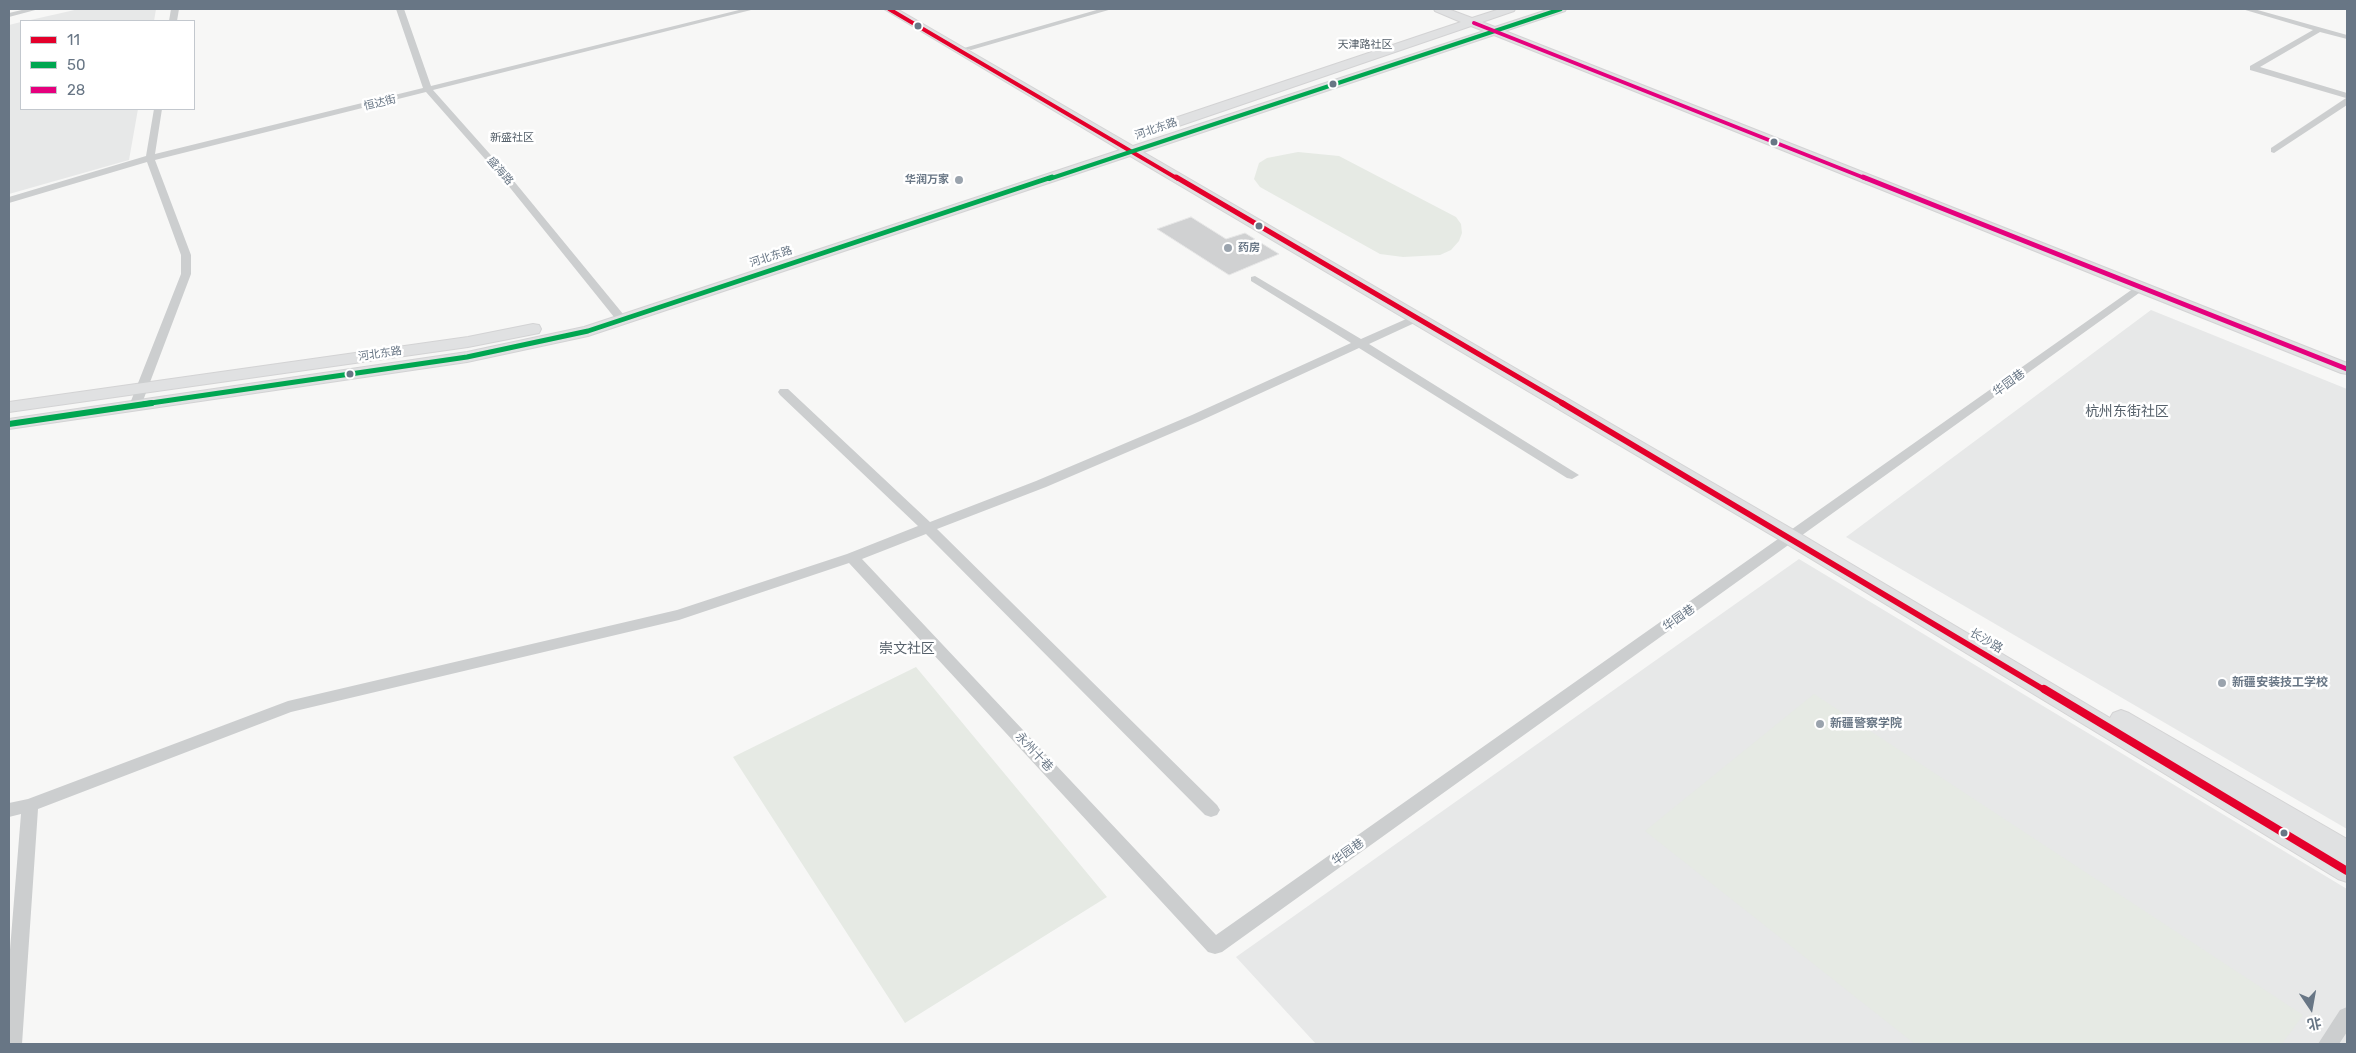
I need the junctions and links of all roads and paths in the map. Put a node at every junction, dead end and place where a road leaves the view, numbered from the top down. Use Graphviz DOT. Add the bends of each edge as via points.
graph roads {
  1 [pos="35,9"];
  2 [pos="400,9"];
  3 [pos="752,9"];
  4 [pos="889,9"];
  5 [pos="898,9"];
  6 [pos="1108,9"];
  7 [pos="1439,9"];
  8 [pos="1458,9"];
  9 [pos="1510,9"];
  10 [pos="1560,9"];
  11 [pos="2246,9"];
  12 [pos="9,15"];
  13 [pos="1477,20"];
  14 [pos="2320,29"];
  15 [pos="1498,30"];
  16 [pos="2347,37"];
  17 [pos="968,48"];
  18 [pos="429,91"];
  19 [pos="2347,96"];
  20 [pos="2347,101"];
  21 [pos="158,110"];
  22 [pos="1154,130"];
  23 [pos="1131,144"];
  24 [pos="2274,150"];
  25 [pos="150,158"];
  26 [pos="9,200"];
  27 [pos="1256,279"];
  28 [pos="2141,288"];
  29 [pos="618,315"];
  30 [pos="1417,318"];
  31 [pos="1360,344"];
  32 [pos="2347,369"];
  33 [pos="142,388"];
  34 [pos="784,392"];
  35 [pos="135,406"];
  36 [pos="9,407"];
  37 [pos="9,424"];
  38 [pos="1572,475"];
  39 [pos="928,528"];
  40 [pos="1796,535"];
  41 [pos="852,557"];
  42 [pos="30,804"];
  43 [pos="9,810"];
  44 [pos="1211,810"];
  45 [pos="2347,852"];
  46 [pos="2347,871"];
  47 [pos="1215,946"];
  48 [pos="2347,1016"];
  49 [pos="12,1044"];
  50 [pos="2328,1044"];
  1 -- 12 [label="street"];
  2 -- 18 [label="street, 盛海路"];
  3 -- 18 [label="street, 恒达街"];
  4 -- 23 [label="street, 长沙路"];
  5 -- 17 [label="street, 长沙路"];
  6 -- 17 [label="street"];
  7 -- 13 [label="street"];
  8 -- 13 [label="street"];
  9 -- 13 [label="street, 河北东路"];
  10 -- 15 [label="street"];
  11 -- 14 [label="street"];
  13 -- 15 [label="street"];
  13 -- 22 [label="street, 河北东路"];
  14 -- 16 [label="street"];
  14 -- 19 [label="street" via="2253,68"];
  15 -- 23 [label="street"];
  15 -- 28 [label="street"];
  17 -- 23 [label="street, 长沙路"];
  18 -- 25 [label="street, 恒达街"];
  18 -- 29 [label="street, 盛海路" via="510,182"];
  20 -- 24 [label="street"];
  21 -- 25 [label="street"];
  23 -- 29 [label="street"];
  23 -- 30 [label="street, 长沙路"];
  23 -- 40 [label="street, 长沙路"];
  25 -- 26 [label="street, 恒达街"];
  25 -- 33 [label="street" via="186,255 186,274"];
  27 -- 31 [label="street"];
  28 -- 32 [label="street"];
  28 -- 40 [label="street, 华园巷"];
  29 -- 33 [label="street, 河北东路" via="468,342"];
  29 -- 35 [label="street" via="588,331 467,357"];
  30 -- 31 [label="street"];
  30 -- 40 [label="street, 长沙路"];
  31 -- 38 [label="street"];
  31 -- 39 [label="street" via="1042,484"];
  33 -- 35 [label="street"];
  33 -- 36 [label="street, 河北东路"];
  34 -- 39 [label="street"];
  35 -- 37 [label="street"];
  39 -- 41 [label="street"];
  39 -- 44 [label="street"];
  40 -- 45 [label="street, 长沙路"];
  40 -- 46 [label="street, 长沙路"];
  40 -- 47 [label="street, 华园巷"];
  41 -- 42 [label="street" via="679,616 288,708"];
  41 -- 47 [label="street, 永州十巷"];
  42 -- 43 [label="street"];
  42 -- 49 [label="street"];
  48 -- 50 [label="street"];
}
